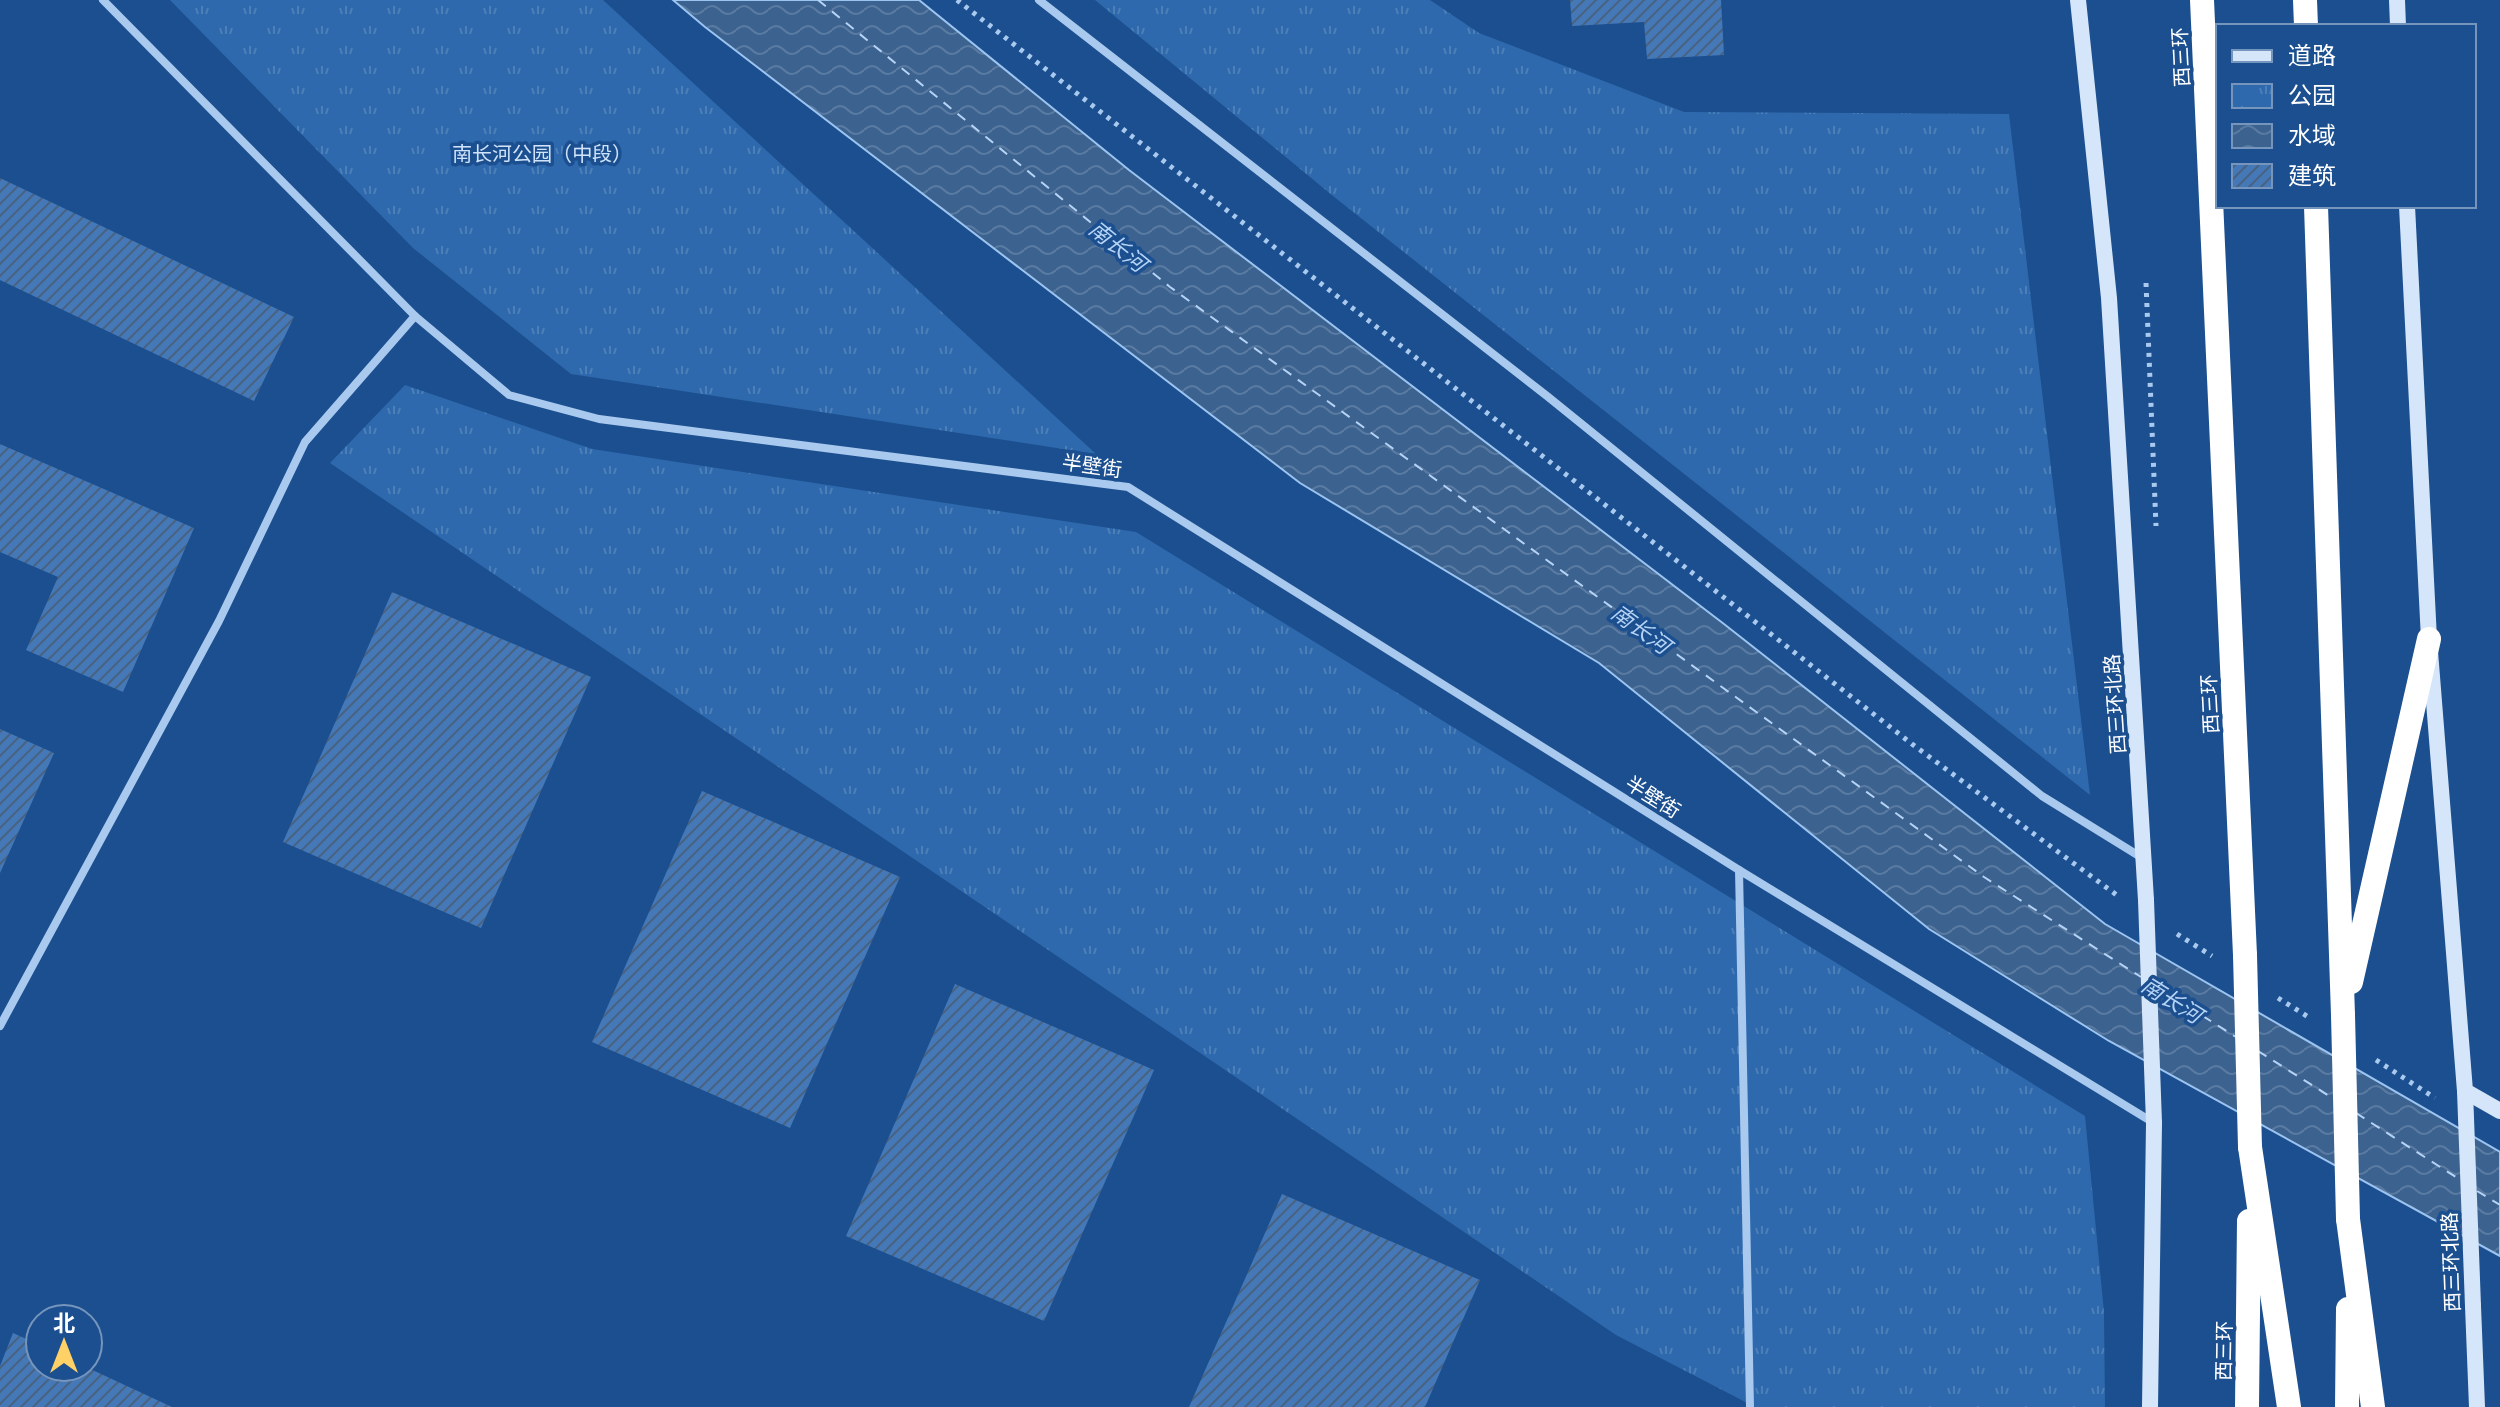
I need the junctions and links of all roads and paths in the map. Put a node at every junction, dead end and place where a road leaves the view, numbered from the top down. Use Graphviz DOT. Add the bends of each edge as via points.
graph roads {
  1 [pos="103,0"];
  2 [pos="957,0"];
  3 [pos="1039,0"];
  4 [pos="2078,0"];
  5 [pos="2202,0"];
  6 [pos="2305,0"];
  7 [pos="2397,0"];
  8 [pos="2306,24"];
  9 [pos="2398,24"];
  10 [pos="2316,208"];
  11 [pos="2407,208"];
  12 [pos="2146,283"];
  13 [pos="415,316"];
  14 [pos="2156,528"];
  15 [pos="2429,639"];
  16 [pos="2145,860"];
  17 [pos="1739,870"];
  18 [pos="2125,901"];
  19 [pos="2165,926"];
  20 [pos="2219,960"];
  21 [pos="2272,994"];
  22 [pos="2343,1015"];
  23 [pos="2312,1020"];
  24 [pos="0,1026"];
  25 [pos="2366,1054"];
  26 [pos="2465,1091"];
  27 [pos="2446,1105"];
  28 [pos="2500,1111"];
  29 [pos="2154,1123"];
  30 [pos="2250,1147"];
  31 [pos="2348,1219"];
  32 [pos="1750,1407"];
  33 [pos="2150,1407"];
  34 [pos="2247,1407"];
  35 [pos="2289,1407"];
  36 [pos="2347,1407"];
  37 [pos="2373,1407"];
  38 [pos="2477,1407"];
  1 -- 13 [label="street, 半壁街"];
  2 -- 18 [label="path" via="1912,744"];
  3 -- 16 [label="street" via="1547,396 2042,796"];
  4 -- 16 [label="street, 西三环北路" via="2109,298"];
  5 -- 30 [label="highway, 西三环, bridge"];
  6 -- 8 [label="highway"];
  7 -- 9 [label="street"];
  10 -- 22 [label="highway"];
  11 -- 15 [label="street, 西三环北路"];
  12 -- 14 [label="path"];
  13 -- 17 [label="street, 半壁街" via="509,395 599,419 1128,487"];
  13 -- 24 [label="street" via="305,442 219,621"];
  15 -- 22 [label="highway"];
  15 -- 26 [label="street, 西三环北路"];
  16 -- 29 [label="street, 西三环北路, bridge"];
  17 -- 29 [label="street, 半壁街"];
  17 -- 32 [label="street"];
  19 -- 20 [label="path"];
  21 -- 23 [label="path"];
  22 -- 31 [label="highway, bridge"];
  25 -- 27 [label="path"];
  26 -- 28 [label="street"];
  26 -- 38 [label="street, 西三环北路, bridge"];
  29 -- 33 [label="street, 西三环北路"];
  30 -- 34 [label="highway, 西三环"];
  30 -- 35 [label="highway"];
  31 -- 36 [label="highway"];
  31 -- 37 [label="highway"];
}
